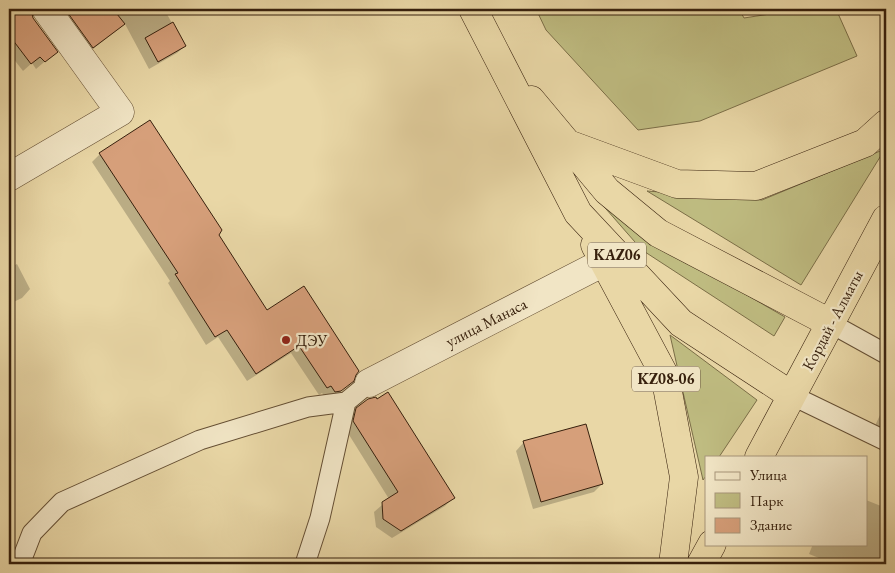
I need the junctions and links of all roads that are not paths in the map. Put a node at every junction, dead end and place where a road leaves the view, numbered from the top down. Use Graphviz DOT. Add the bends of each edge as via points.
graph roads {
  1 [pos="46,9"];
  2 [pos="473,9"];
  3 [pos="501,64"];
  4 [pos="886,124"];
  5 [pos="569,144"];
  6 [pos="12,167"];
  7 [pos="578,213"];
  8 [pos="886,219"];
  9 [pos="604,262"];
  10 [pos="830,323"];
  11 [pos="886,354"];
  12 [pos="369,383"];
  13 [pos="792,395"];
  14 [pos="346,402"];
  15 [pos="886,441"];
  16 [pos="760,456"];
  17 [pos="711,546"];
  18 [pos="20,564"];
  19 [pos="305,564"];
  20 [pos="673,564"];
  21 [pos="701,564"];
  1 -- 6 [label="street" via="120,112"];
  2 -- 3 [label="highway, KAZ06"];
  3 -- 5 [label="highway, KAZ06"];
  3 -- 7 [label="highway, KAZ06"];
  4 -- 5 [label="highway, KAZ06" via="865,143 756,186 677,184"];
  5 -- 10 [label="highway, KAZ06" via="607,191 658,233"];
  7 -- 9 [label="highway, KZ08-06"];
  7 -- 13 [label="highway, KAZ06" via="681,323"];
  8 -- 10 [label="highway, Кордай - Алматы"];
  9 -- 12 [label="street, улица Манаса"];
  9 -- 20 [label="highway, KZ08-06" via="666,376 684,477"];
  10 -- 11 [label="lane"];
  10 -- 13 [label="highway, Кордай - Алматы"];
  12 -- 14 [label="lane"];
  13 -- 15 [label="lane"];
  13 -- 16 [label="highway, Кордай - Алматы"];
  14 -- 18 [label="lane" via="308,407 200,440 62,502 32,533"];
  14 -- 19 [label="lane" via="320,518"];
  17 -- 21 [label="highway"];
}
